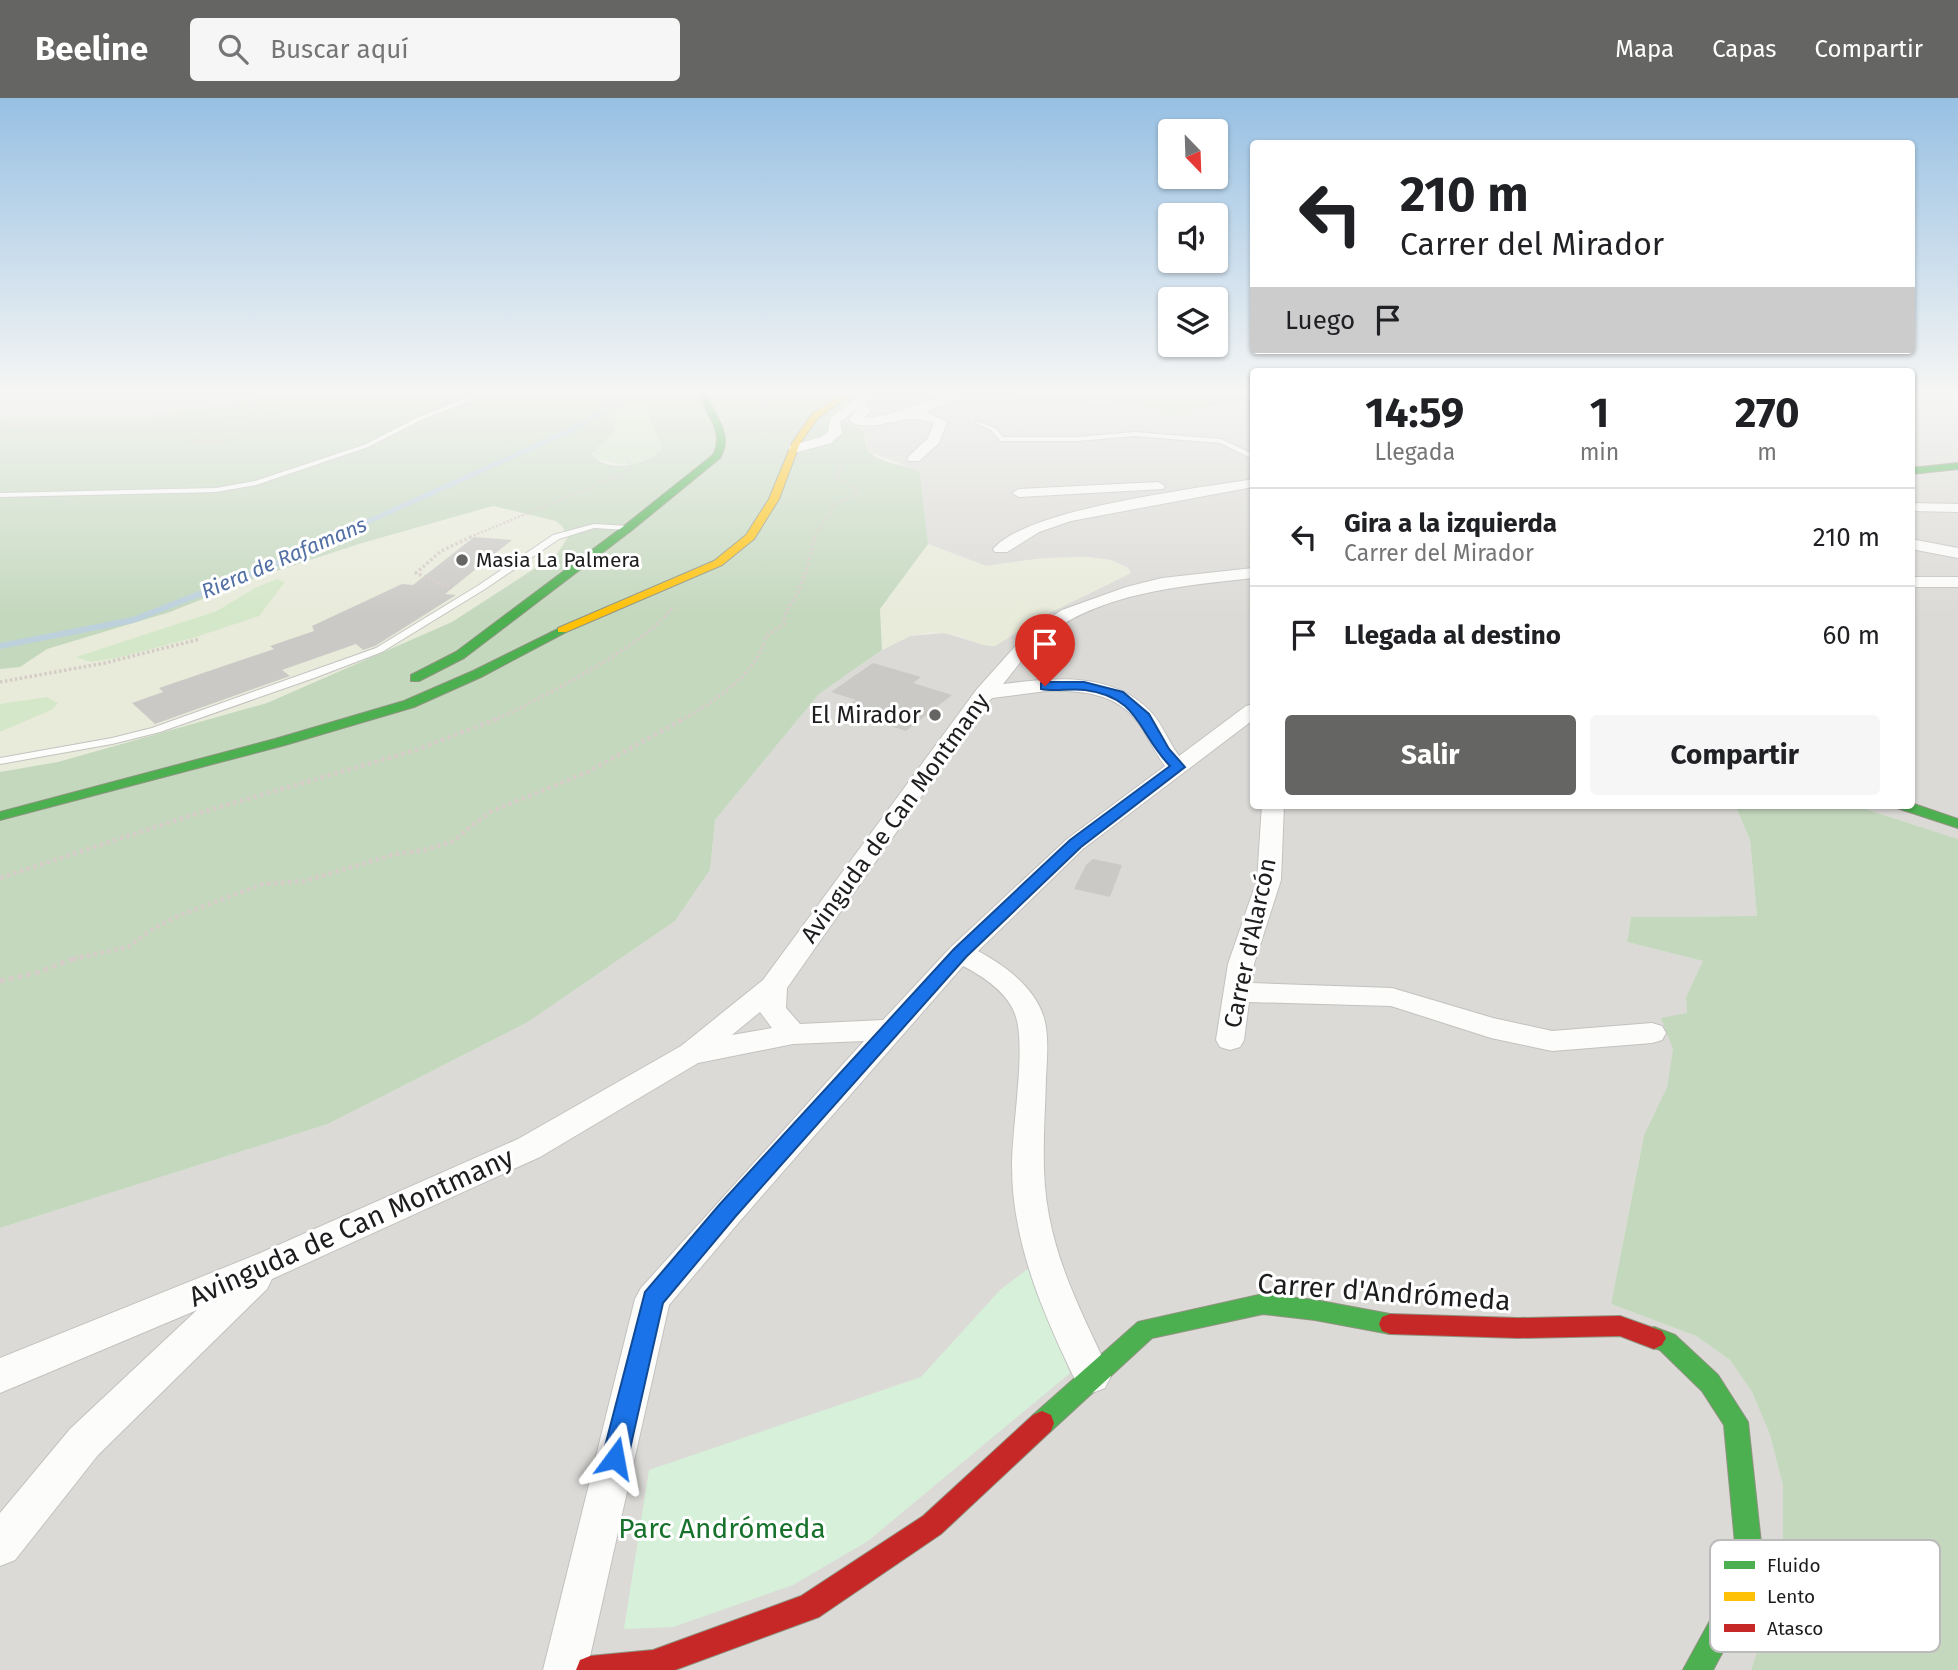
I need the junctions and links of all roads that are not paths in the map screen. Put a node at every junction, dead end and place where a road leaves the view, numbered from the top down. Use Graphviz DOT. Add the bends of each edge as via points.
graph roads {
  1 [pos="300,468"];
  2 [pos="701,468"];
  3 [pos="786,468"];
  4 [pos="1936,468"];
  5 [pos="1915,471"];
  6 [pos="1247,484"];
  7 [pos="1019,493"];
  8 [pos="0,495"];
  9 [pos="1915,507"];
  10 [pos="1958,508"];
  11 [pos="628,528"];
  12 [pos="1915,545"];
  13 [pos="1001,549"];
  14 [pos="1958,553"];
  15 [pos="1250,573"];
  16 [pos="1915,582"];
  17 [pos="1958,582"];
  18 [pos="401,683"];
  19 [pos="984,693"];
  20 [pos="328,711"];
  21 [pos="1250,712"];
  22 [pos="281,742"];
  23 [pos="0,761"];
  24 [pos="1178,767"];
  25 [pos="1273,809"];
  26 [pos="1914,809"];
  27 [pos="0,816"];
  28 [pos="1958,824"];
  29 [pos="960,953"];
  30 [pos="773,987"];
  31 [pos="1237,992"];
  32 [pos="890,1030"];
  33 [pos="1652,1033"];
  34 [pos="793,1034"];
  35 [pos="1230,1040"];
  36 [pos="691,1053"];
  37 [pos="270,1264"];
  38 [pos="0,1376"];
  39 [pos="1092,1376"];
  40 [pos="1748,1540"];
  41 [pos="0,1545"];
  42 [pos="1710,1647"];
  43 [pos="565,1670"];
  44 [pos="590,1670"];
  45 [pos="1697,1670"];
  1 -- 8 [label="lane" via="216,490"];
  2 -- 11 [label="street"];
  3 -- 22 [label="street" via="750,537 718,563 574,624 409,704"];
  4 -- 5 [label="street"];
  6 -- 7 [label="street"];
  6 -- 13 [label="street" via="1068,517 1034,529"];
  9 -- 10 [label="street"];
  11 -- 18 [label="street" via="460,655"];
  11 -- 23 [label="lane" via="594,526 556,537 379,650 285,685 156,730"];
  12 -- 14 [label="street"];
  15 -- 19 [label="street, Avinguda de Can Montmany" via="1162,583 1068,614 1034,636"];
  16 -- 17 [label="street"];
  19 -- 24 [label="street" via="1061,685 1119,694 1145,717 1163,751"];
  19 -- 30 [label="street, Avinguda de Can Montmany"];
  20 -- 22 [label="street"];
  21 -- 24 [label="street"];
  22 -- 27 [label="street"];
  24 -- 29 [label="street" via="1075,844"];
  25 -- 31 [label="street, Carrer d'Alarcón" via="1269,880 1241,964"];
  26 -- 28 [label="street"];
  29 -- 32 [label="street"];
  29 -- 39 [label="street" via="993,969 1024,1003 1030,1018 1029,1188 1039,1249 1066,1324"];
  30 -- 34 [label="street" via="772,1010"];
  30 -- 36 [label="street, Avinguda de Can Montmany"];
  31 -- 33 [label="street" via="1392,997 1491,1028 1552,1041"];
  31 -- 35 [label="street, Carrer d'Alarcón"];
  32 -- 34 [label="street, Avinguda de Can Montmany"];
  32 -- 43 [label="street" via="653,1299"];
  34 -- 36 [label="street, Avinguda de Can Montmany"];
  36 -- 37 [label="street, Avinguda de Can Montmany" via="529,1148"];
  37 -- 38 [label="street, Avinguda de Can Montmany"];
  37 -- 41 [label="street" via="84,1442"];
  39 -- 40 [label="street, Carrer d'Andrómeda" via="1146,1329 1264,1304 1385,1324 1620,1326 1667,1342 1710,1383 1737,1422"];
  39 -- 44 [label="street, Carrer d'Andrómeda" via="933,1525 809,1607 653,1664"];
  42 -- 45 [label="street, Carrer d'Andrómeda"];
}
